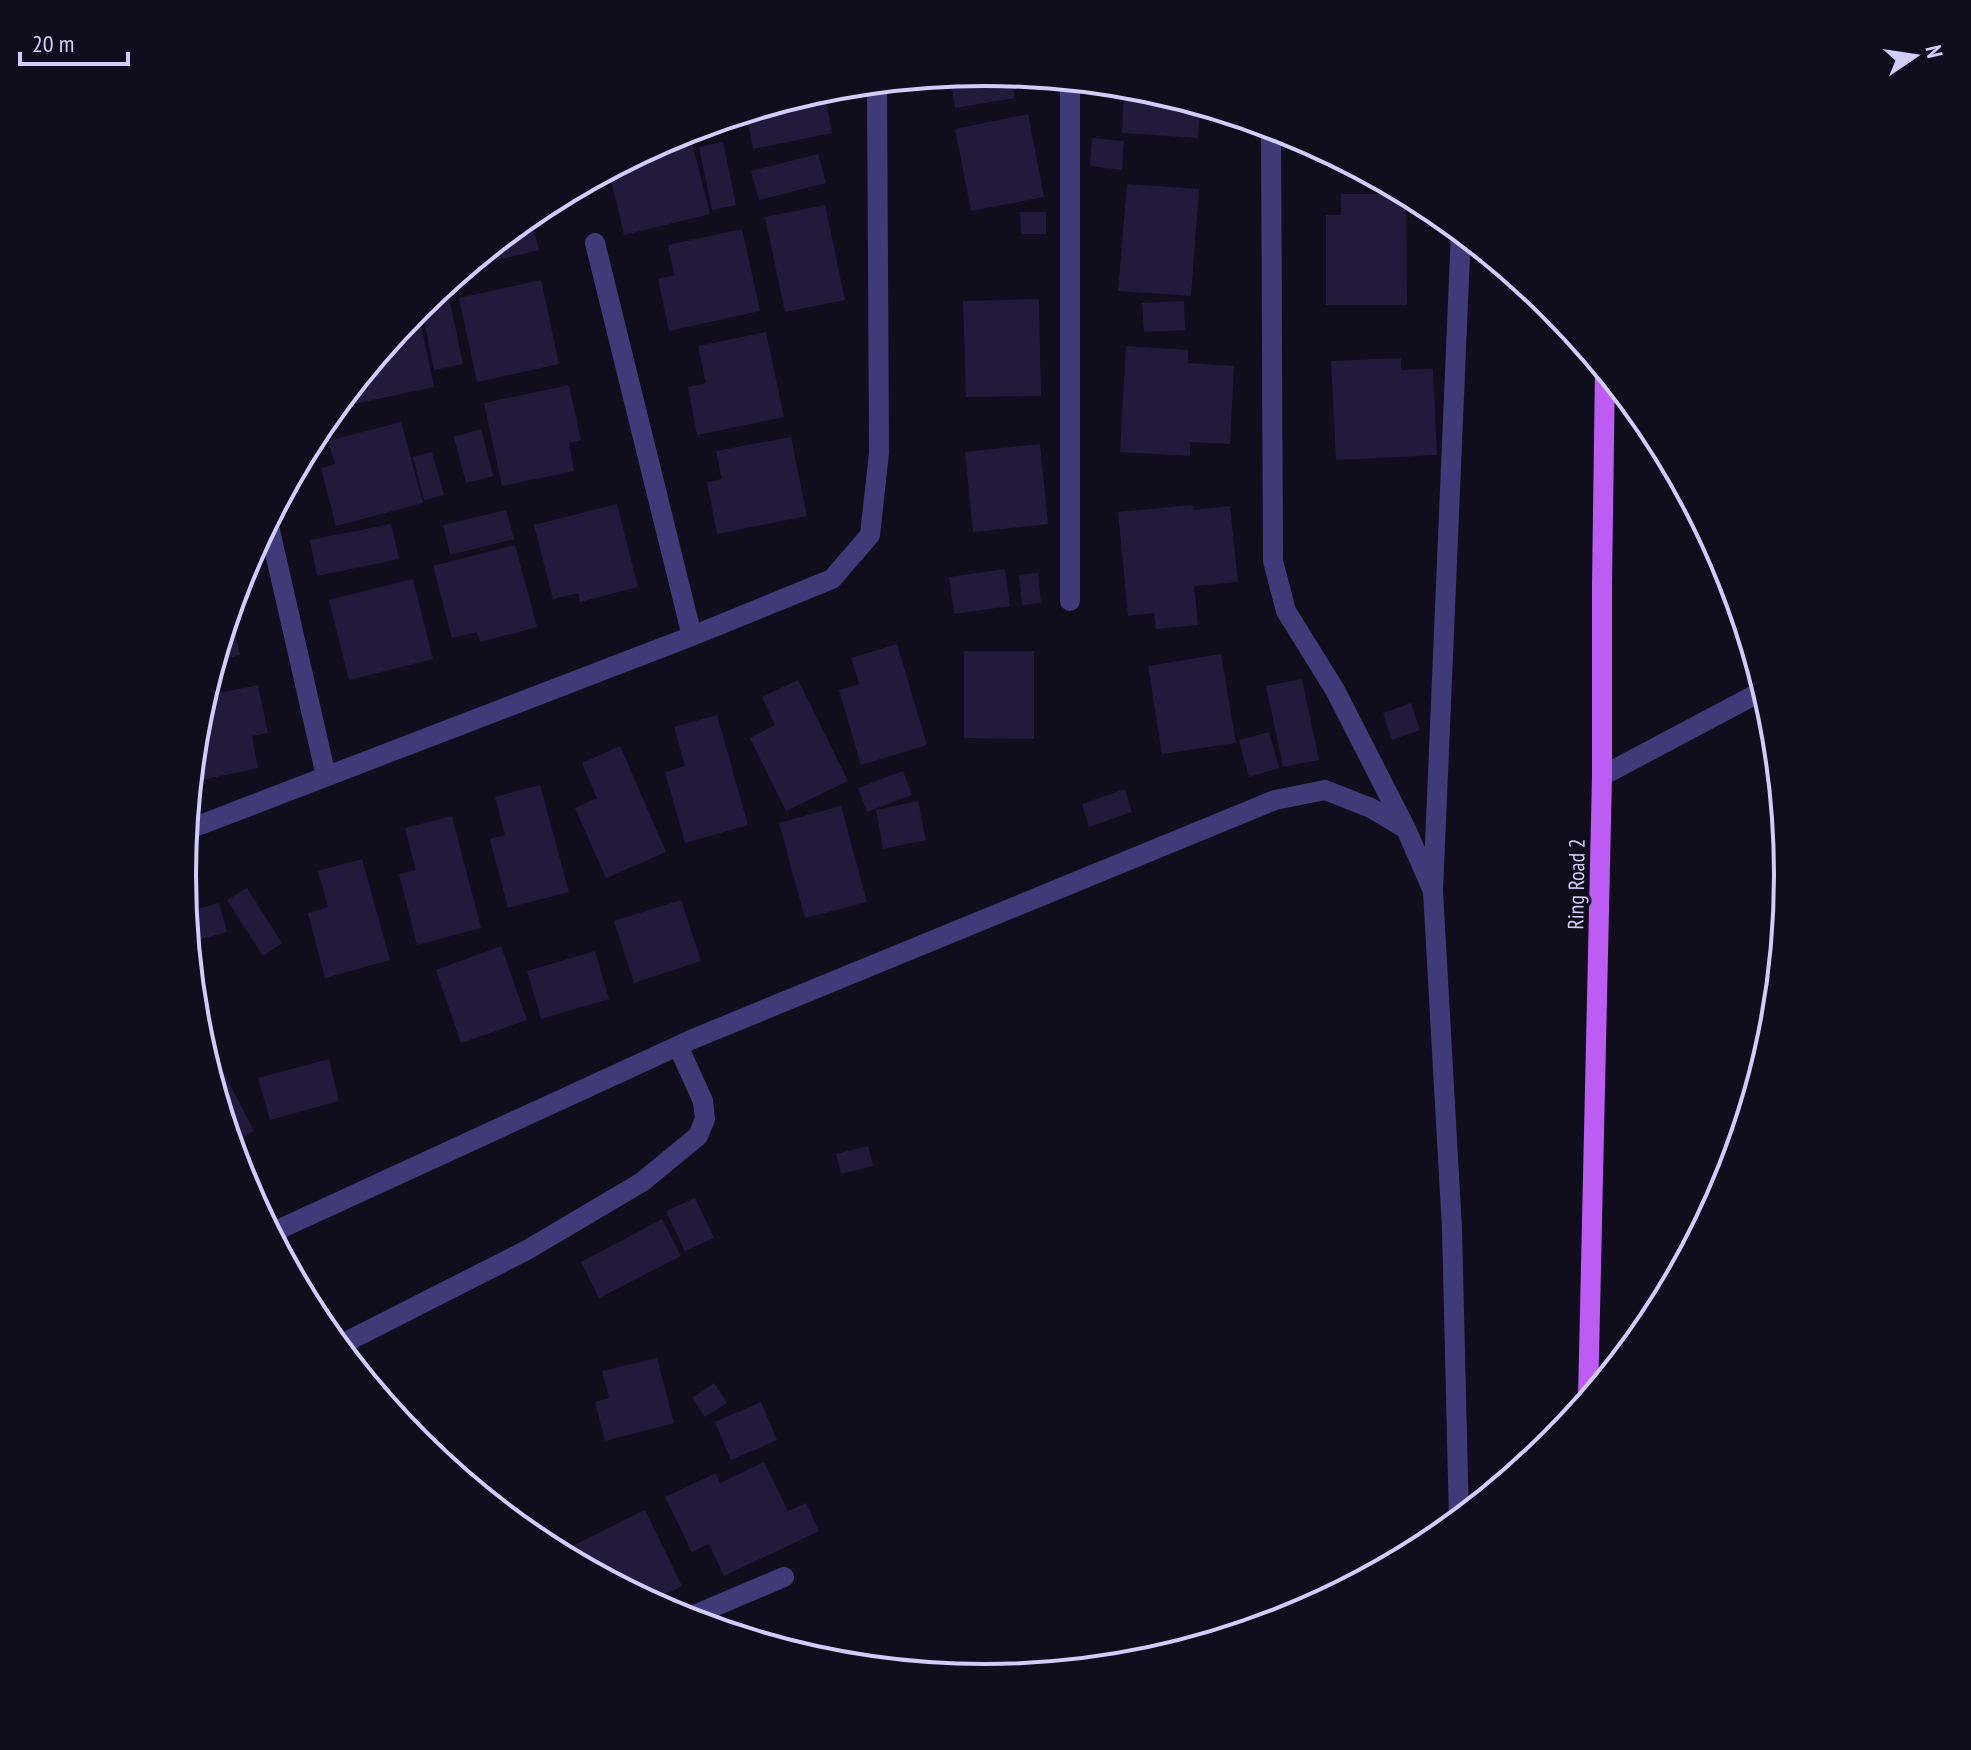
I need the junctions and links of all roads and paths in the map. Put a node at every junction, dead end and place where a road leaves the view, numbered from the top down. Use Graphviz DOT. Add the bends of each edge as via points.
graph roads {
  1 [pos="1070,91"];
  2 [pos="877,94"];
  3 [pos="1271,140"];
  4 [pos="595,243"];
  5 [pos="1460,245"];
  6 [pos="1605,387"];
  7 [pos="272,539"];
  8 [pos="1070,601"];
  9 [pos="692,636"];
  10 [pos="1753,696"];
  11 [pos="326,776"];
  12 [pos="1602,776"];
  13 [pos="198,826"];
  14 [pos="1406,829"];
  15 [pos="1433,891"];
  16 [pos="678,1046"];
  17 [pos="280,1229"];
  18 [pos="349,1340"];
  19 [pos="1588,1383"];
  20 [pos="1459,1506"];
  21 [pos="784,1577"];
  22 [pos="703,1611"];
  1 -- 8 [label="street"];
  2 -- 9 [label="street" via="879,453 870,535 832,579"];
  3 -- 14 [label="street" via="1273,561 1286,611 1335,690"];
  4 -- 9 [label="street"];
  5 -- 15 [label="street"];
  6 -- 12 [label="main road, Ring Road 2"];
  7 -- 11 [label="street"];
  9 -- 11 [label="street"];
  10 -- 12 [label="street"];
  11 -- 13 [label="street"];
  12 -- 19 [label="main road, Ring Road 2"];
  14 -- 15 [label="street"];
  14 -- 16 [label="street" via="1325,790 1275,800"];
  15 -- 20 [label="street" via="1452,1229"];
  16 -- 17 [label="street"];
  16 -- 18 [label="street" via="703,1101 705,1119 698,1136 642,1182 540,1243"];
  21 -- 22 [label="street"];
}
